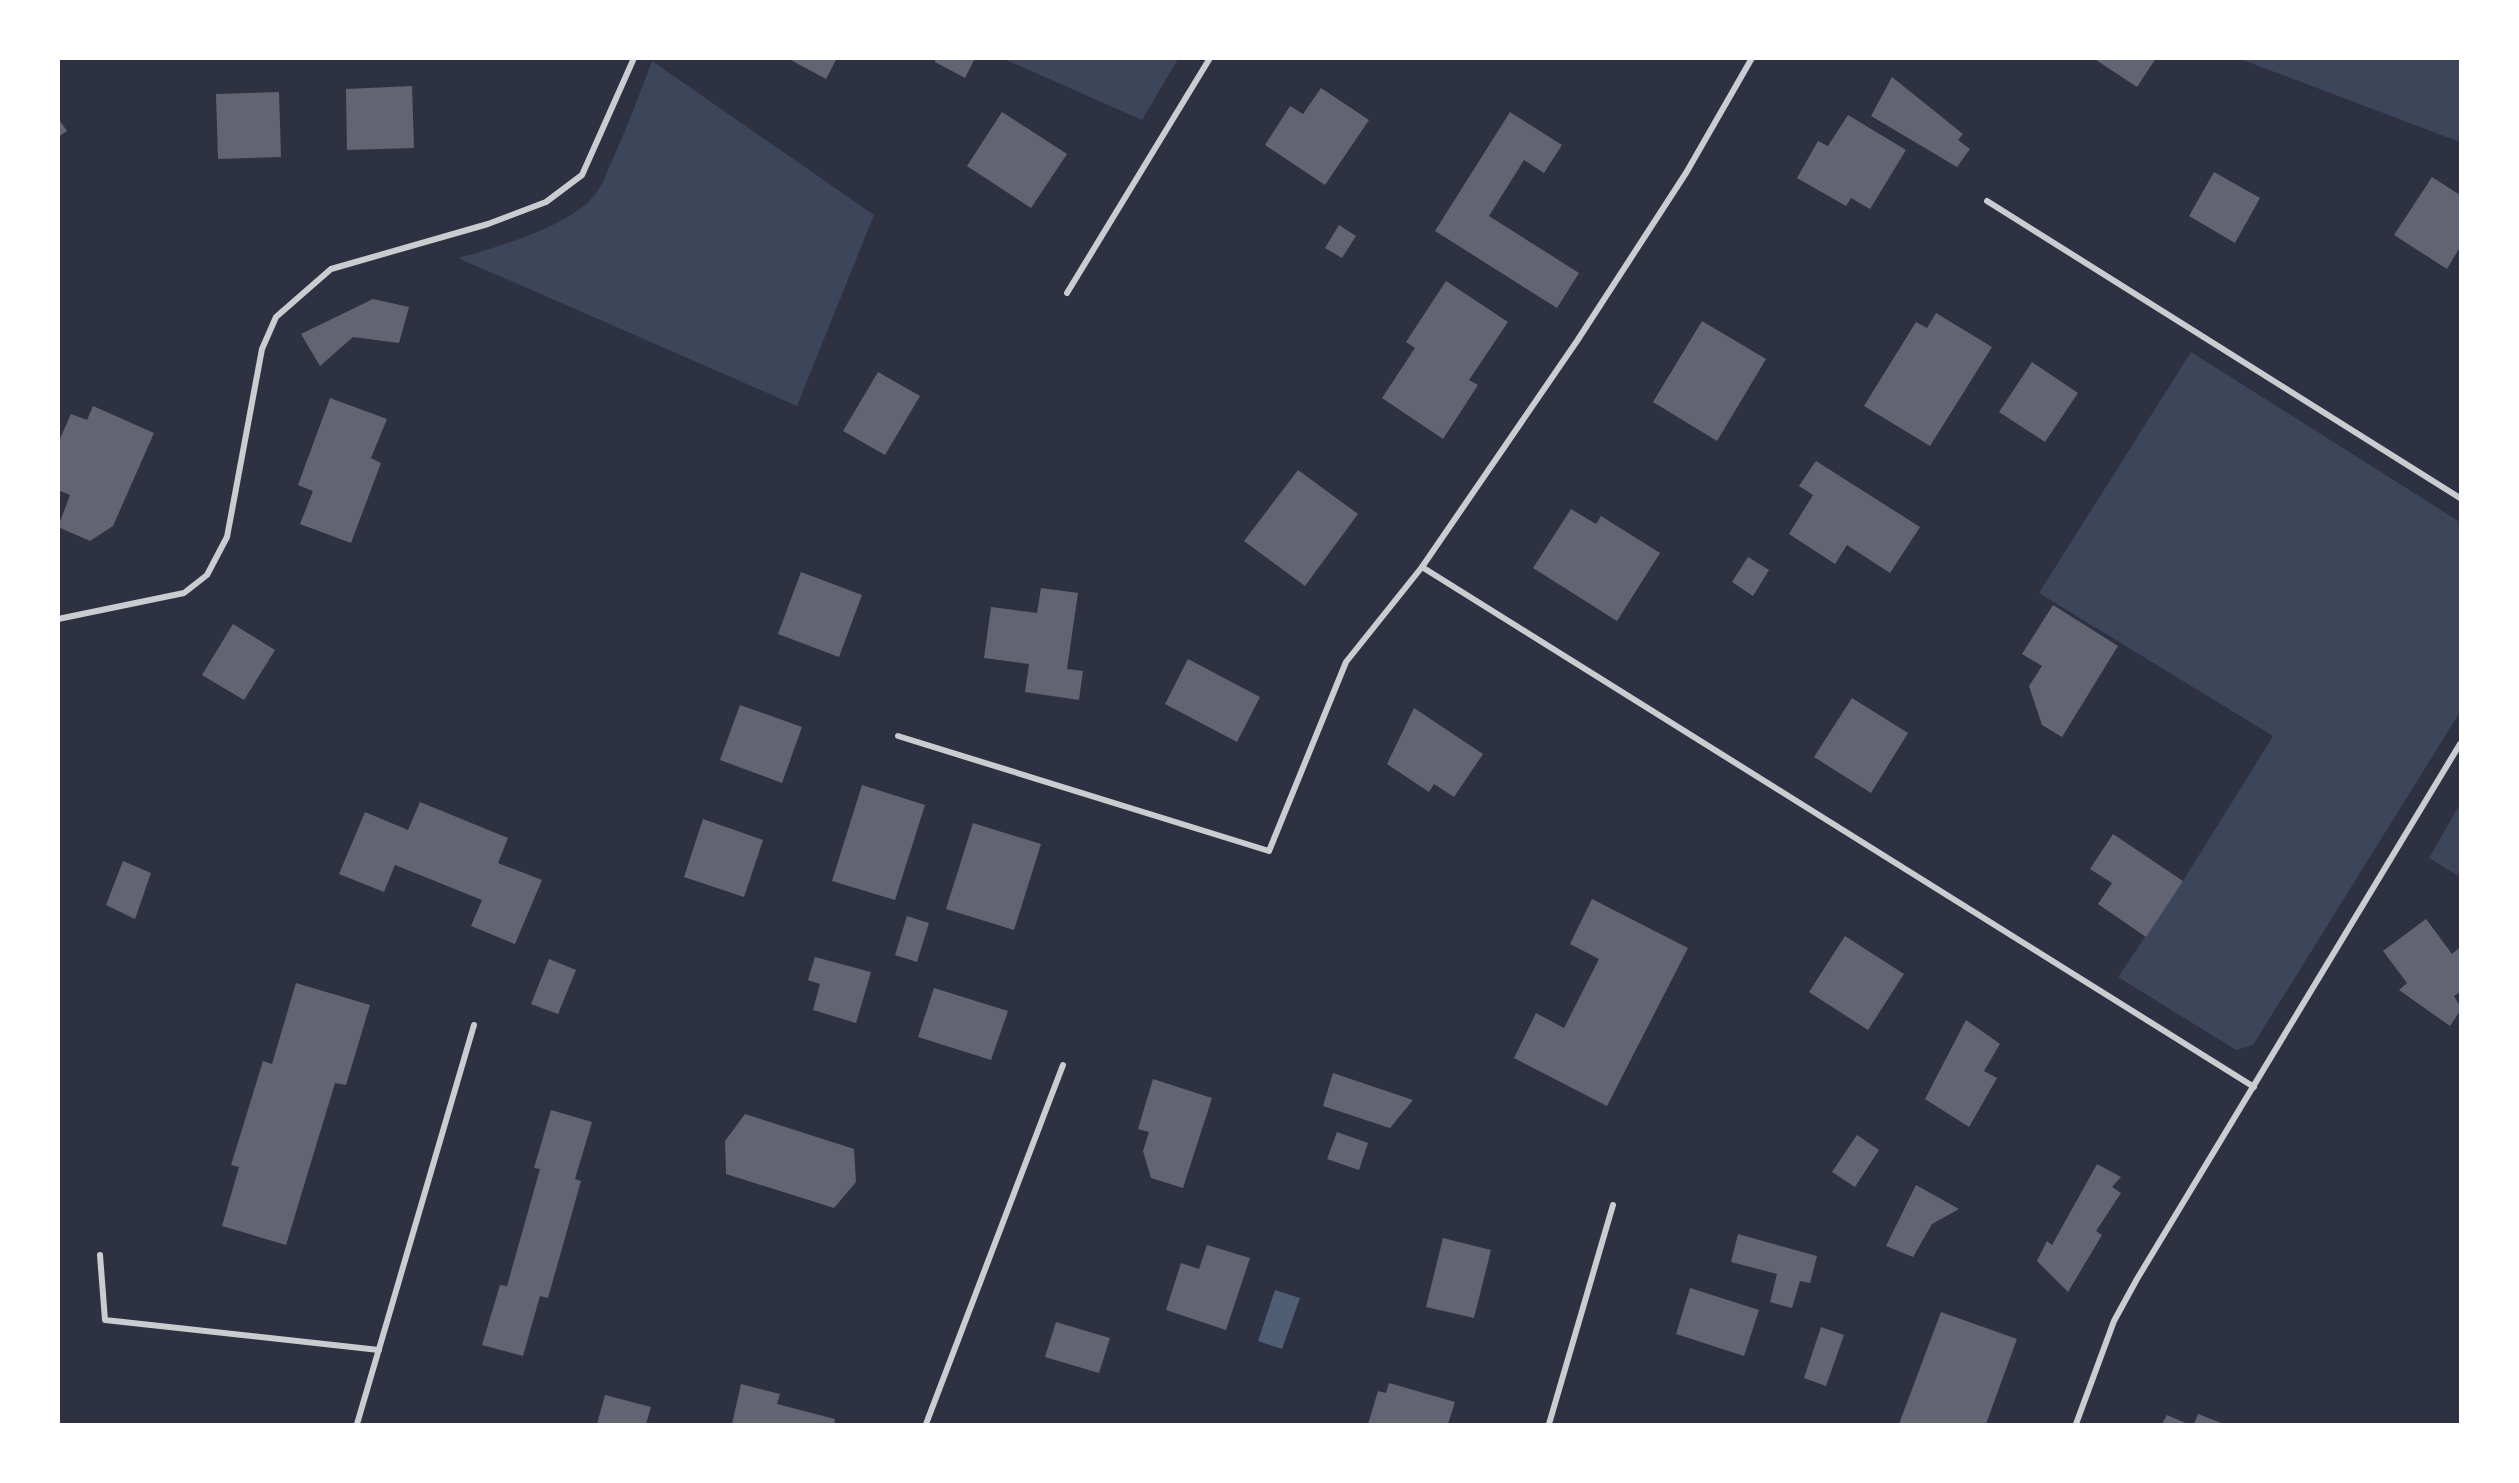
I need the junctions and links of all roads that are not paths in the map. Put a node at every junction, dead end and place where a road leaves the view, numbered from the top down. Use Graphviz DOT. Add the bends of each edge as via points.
graph roads {
  1 [pos="634,58"];
  2 [pos="1210,58"];
  3 [pos="1752,58"];
  4 [pos="1987,201"];
  5 [pos="1067,293"];
  6 [pos="2460,498"];
  7 [pos="1422,567"];
  8 [pos="58,620"];
  9 [pos="898,736"];
  10 [pos="2460,744"];
  11 [pos="474,1025"];
  12 [pos="1063,1065"];
  13 [pos="2254,1087"];
  14 [pos="1613,1205"];
  15 [pos="100,1255"];
  16 [pos="379,1350"];
  17 [pos="357,1425"];
  18 [pos="926,1425"];
  19 [pos="1549,1425"];
  20 [pos="2076,1425"];
  1 -- 8 [label="street" via="582,175 546,202 488,224 331,269 276,317 262,349 227,537 207,575 184,593"];
  2 -- 5 [label="street"];
  3 -- 7 [label="street" via="1686,172 1590,321"];
  4 -- 6 [label="street"];
  7 -- 9 [label="street" via="1346,662 1269,851"];
  7 -- 13 [label="street"];
  10 -- 13 [label="street"];
  11 -- 16 [label="street"];
  12 -- 18 [label="street"];
  13 -- 20 [label="street" via="2114,1321"];
  14 -- 19 [label="street"];
  15 -- 16 [label="street" via="105,1320"];
  16 -- 17 [label="street"];
}
